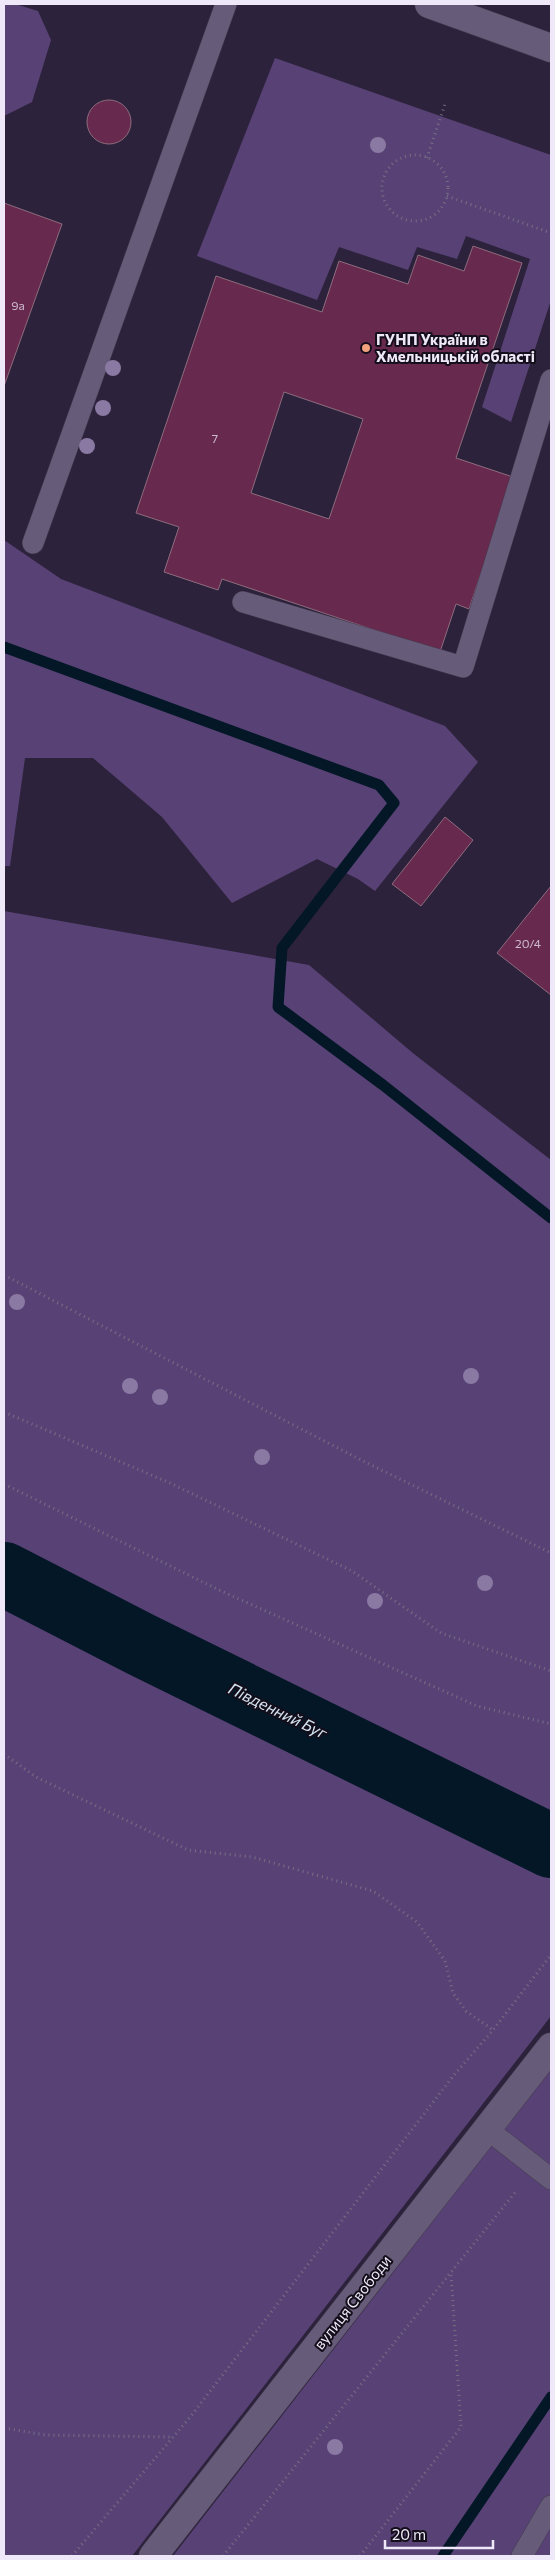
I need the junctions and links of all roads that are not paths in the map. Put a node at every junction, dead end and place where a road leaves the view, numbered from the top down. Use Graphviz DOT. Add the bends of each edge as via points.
graph roads {
  1 [pos="226,4"];
  2 [pos="429,4"];
  3 [pos="551,48"];
  4 [pos="551,380"];
  5 [pos="33,544"];
  6 [pos="243,602"];
  7 [pos="545,2056"];
  8 [pos="488,2128"];
  9 [pos="544,2172"];
  10 [pos="551,2506"];
  11 [pos="153,2556"];
  12 [pos="522,2556"];
  1 -- 5 [label="lane"];
  2 -- 3 [label="main road"];
  4 -- 6 [label="lane" via="463,667"];
  7 -- 8 [label="main road, вулиця Свободи"];
  8 -- 9 [label="lane"];
  8 -- 11 [label="main road, вулиця Свободи"];
  10 -- 12 [label="lane"];
}
